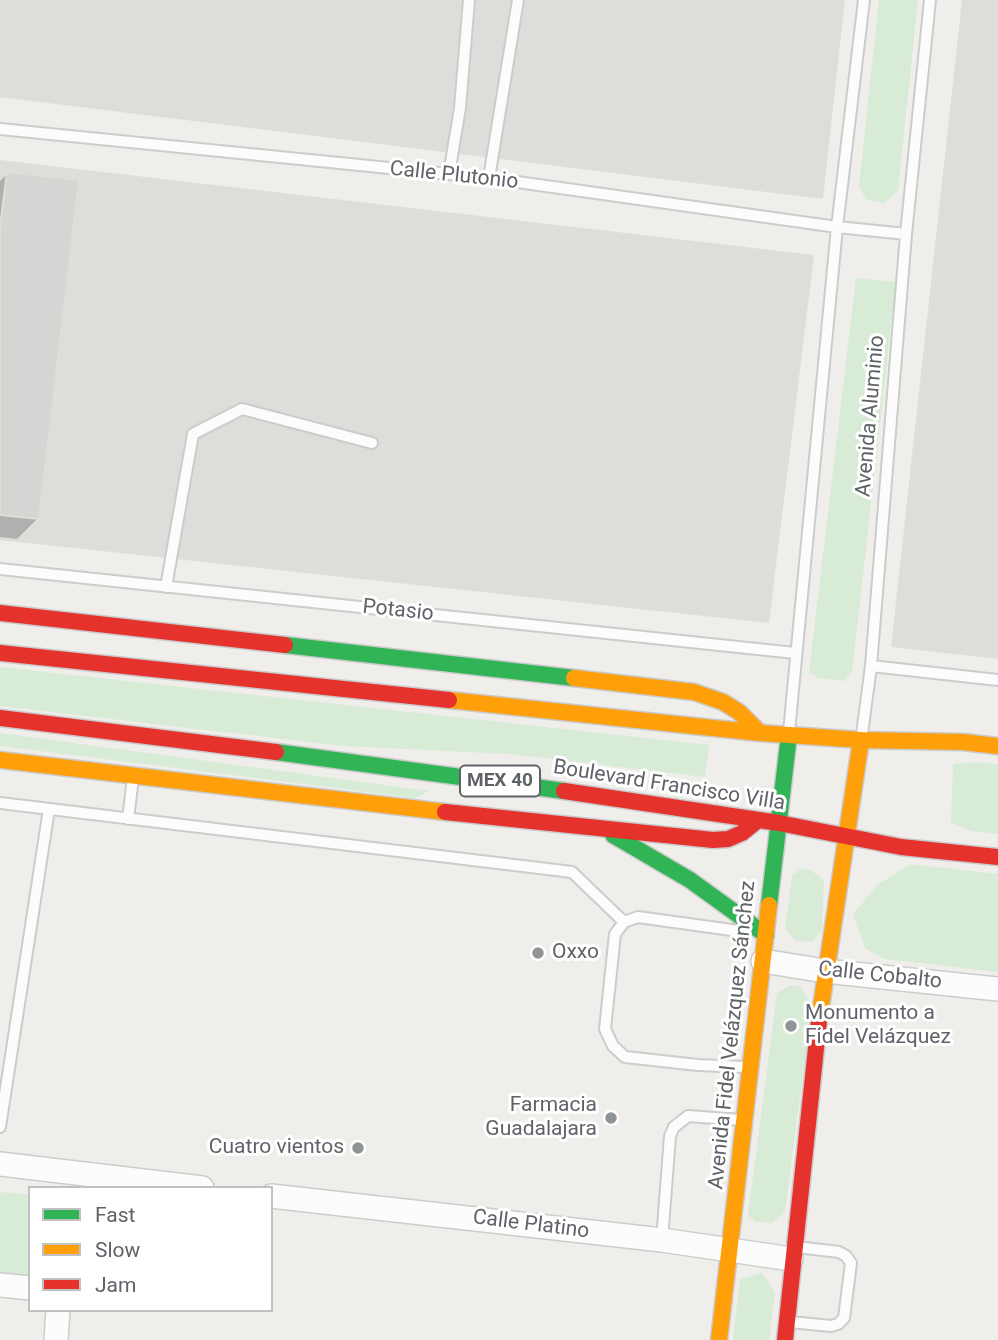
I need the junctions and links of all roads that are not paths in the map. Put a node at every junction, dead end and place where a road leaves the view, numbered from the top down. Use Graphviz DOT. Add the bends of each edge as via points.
graph roads {
  1 [pos="469,0"];
  2 [pos="518,0"];
  3 [pos="864,0"];
  4 [pos="930,0"];
  5 [pos="0,129"];
  6 [pos="449,174"];
  7 [pos="489,178"];
  8 [pos="837,227"];
  9 [pos="906,233"];
  10 [pos="372,443"];
  11 [pos="0,569"];
  12 [pos="166,587"];
  13 [pos="0,613"];
  14 [pos="0,653"];
  15 [pos="795,653"];
  16 [pos="871,666"];
  17 [pos="998,680"];
  18 [pos="0,718"];
  19 [pos="760,733"];
  20 [pos="789,734"];
  21 [pos="861,740"];
  22 [pos="998,746"];
  23 [pos="0,760"];
  24 [pos="134,776"];
  25 [pos="0,803"];
  26 [pos="49,809"];
  27 [pos="128,819"];
  28 [pos="758,820"];
  29 [pos="779,823"];
  30 [pos="602,829"];
  31 [pos="848,835"];
  32 [pos="998,857"];
  33 [pos="624,922"];
  34 [pos="766,935"];
  35 [pos="763,961"];
  36 [pos="825,971"];
  37 [pos="998,989"];
  38 [pos="751,1067"];
  39 [pos="745,1120"];
  40 [pos="0,1127"];
  41 [pos="0,1164"];
  42 [pos="68,1180"];
  43 [pos="168,1186"];
  44 [pos="273,1196"];
  45 [pos="662,1240"];
  46 [pos="730,1250"];
  47 [pos="792,1253"];
  48 [pos="0,1285"];
  49 [pos="28,1288"];
  50 [pos="58,1312"];
  51 [pos="787,1322"];
  52 [pos="62,1339"];
  53 [pos="719,1340"];
  54 [pos="785,1340"];
  1 -- 6 [label="lane"];
  2 -- 7 [label="lane"];
  3 -- 8 [label="lane"];
  4 -- 9 [label="lane, Avenida Aluminio"];
  5 -- 6 [label="lane, Calle Plutonio"];
  6 -- 7 [label="lane, Calle Plutonio"];
  7 -- 8 [label="lane, Calle Plutonio"];
  8 -- 9 [label="lane, Calle Plutonio"];
  8 -- 15 [label="lane"];
  9 -- 16 [label="lane, Avenida Aluminio"];
  10 -- 12 [label="lane" via="242,409 193,434"];
  11 -- 12 [label="lane, Potasio"];
  12 -- 15 [label="lane, Potasio"];
  13 -- 19 [label="main road" via="694,692 723,702"];
  14 -- 19 [label="main road"];
  15 -- 20 [label="lane"];
  16 -- 17 [label="lane"];
  16 -- 21 [label="lane, Avenida Aluminio"];
  18 -- 28 [label="main road, Boulevard Francisco Villa / MEX 40" via="384,765"];
  19 -- 20 [label="main road"];
  20 -- 21 [label="main road"];
  20 -- 29 [label="main road, Avenida Fidel Velázquez Sánchez"];
  21 -- 22 [label="main road"];
  21 -- 31 [label="main road, Avenida Aluminio"];
  23 -- 24 [label="main road"];
  24 -- 27 [label="lane"];
  24 -- 30 [label="main road"];
  25 -- 26 [label="lane"];
  26 -- 27 [label="lane"];
  26 -- 40 [label="lane"];
  27 -- 33 [label="lane" via="572,872"];
  28 -- 29 [label="main road, Boulevard Francisco Villa / MEX 40"];
  28 -- 30 [label="main road" via="742,834 713,840"];
  29 -- 31 [label="main road, Boulevard Francisco Villa / MEX 40"];
  29 -- 34 [label="main road, Avenida Fidel Velázquez Sánchez"];
  30 -- 34 [label="main road" via="690,880"];
  31 -- 32 [label="main road, Boulevard Francisco Villa / MEX 40" via="901,847"];
  31 -- 36 [label="main road"];
  33 -- 34 [label="lane" via="638,917"];
  33 -- 38 [label="lane" via="615,934 605,1030 613,1046 625,1057"];
  34 -- 35 [label="main road, Avenida Fidel Velázquez Sánchez"];
  35 -- 36 [label="street, Calle Cobalto"];
  35 -- 38 [label="main road, Avenida Fidel Velázquez Sánchez"];
  36 -- 37 [label="street, Calle Cobalto"];
  36 -- 47 [label="main road"];
  38 -- 39 [label="main road, Avenida Fidel Velázquez Sánchez"];
  39 -- 45 [label="lane" via="688,1116 674,1127"];
  39 -- 46 [label="main road, Avenida Fidel Velázquez Sánchez"];
  41 -- 42 [label="street"];
  42 -- 43 [label="street"];
  44 -- 45 [label="street, Calle Platino"];
  45 -- 46 [label="street, Calle Platino"];
  46 -- 47 [label="street, Calle Platino"];
  46 -- 53 [label="main road, Avenida Fidel Velázquez Sánchez"];
  47 -- 51 [label="main road"];
  47 -- 51 [label="lane" via="839,1252 851,1262 844,1318 838,1324"];
  48 -- 49 [label="street"];
  50 -- 52 [label="street"];
  51 -- 54 [label="main road"];
}
